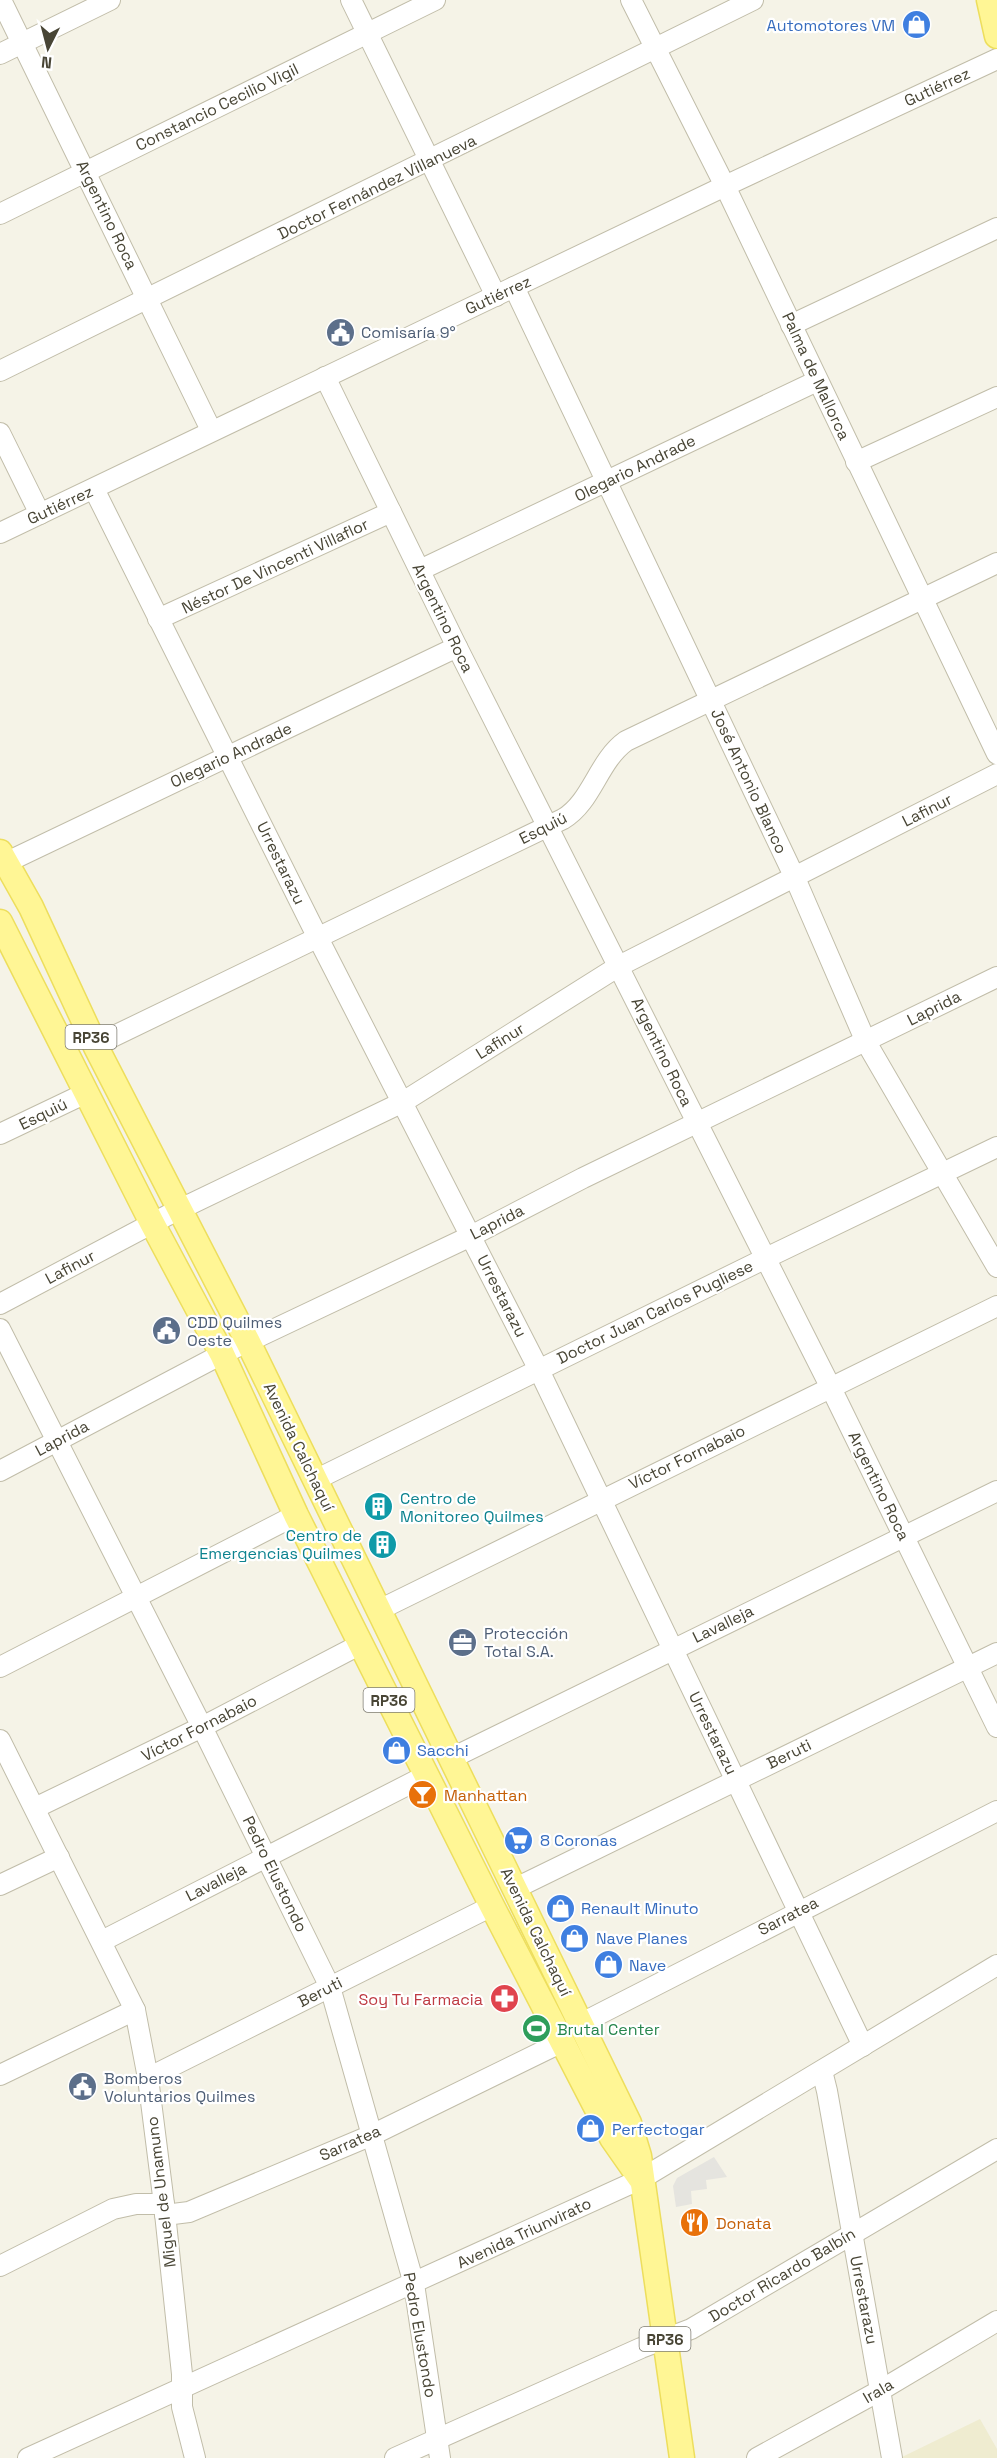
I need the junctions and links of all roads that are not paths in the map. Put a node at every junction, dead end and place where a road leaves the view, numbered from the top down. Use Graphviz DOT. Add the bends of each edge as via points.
graph roads {
  1 [pos="1,0"];
  2 [pos="110,0"];
  3 [pos="351,0"];
  4 [pos="435,0"];
  5 [pos="631,0"];
  6 [pos="753,0"];
  7 [pos="989,0"];
  8 [pos="367,34"];
  9 [pos="997,36"];
  10 [pos="22,43"];
  11 [pos="655,48"];
  12 [pos="0,54"];
  13 [pos="997,59"];
  14 [pos="429,161"];
  15 [pos="86,172"];
  16 [pos="725,186"];
  17 [pos="0,214"];
  18 [pos="997,228"];
  19 [pos="505,292"];
  20 [pos="148,299"];
  21 [pos="792,325"];
  22 [pos="0,371"];
  23 [pos="326,377"];
  24 [pos="817,381"];
  25 [pos="997,397"];
  26 [pos="211,430"];
  27 [pos="0,433"];
  28 [pos="856,462"];
  29 [pos="606,482"];
  30 [pos="94,489"];
  31 [pos="391,512"];
  32 [pos="40,514"];
  33 [pos="0,533"];
  34 [pos="997,563"];
  35 [pos="420,570"];
  36 [pos="922,599"];
  37 [pos="158,619"];
  38 [pos="457,648"];
  39 [pos="711,701"];
  40 [pos="997,754"];
  41 [pos="227,756"];
  42 [pos="997,774"];
  43 [pos="548,826"];
  44 [pos="3,857"];
  45 [pos="795,878"];
  46 [pos="1,928"];
  47 [pos="318,938"];
  48 [pos="619,966"];
  49 [pos="997,977"];
  50 [pos="866,1042"];
  51 [pos="103,1043"];
  52 [pos="86,1093"];
  53 [pos="404,1102"];
  54 [pos="697,1124"];
  55 [pos="0,1134"];
  56 [pos="997,1147"];
  57 [pos="944,1174"];
  58 [pos="179,1210"];
  59 [pos="152,1223"];
  60 [pos="471,1236"];
  61 [pos="764,1258"];
  62 [pos="997,1267"];
  63 [pos="0,1304"];
  64 [pos="997,1306"];
  65 [pos="0,1329"];
  66 [pos="248,1342"];
  67 [pos="222,1354"];
  68 [pos="539,1370"];
  69 [pos="831,1388"];
  70 [pos="57,1440"];
  71 [pos="0,1471"];
  72 [pos="315,1480"];
  73 [pos="997,1491"];
  74 [pos="601,1499"];
  75 [pos="296,1515"];
  76 [pos="904,1537"];
  77 [pos="135,1597"];
  78 [pos="379,1610"];
  79 [pos="361,1644"];
  80 [pos="673,1649"];
  81 [pos="997,1653"];
  82 [pos="969,1666"];
  83 [pos="0,1667"];
  84 [pos="202,1727"];
  85 [pos="997,1727"];
  86 [pos="0,1740"];
  87 [pos="450,1759"];
  88 [pos="427,1775"];
  89 [pos="736,1780"];
  90 [pos="35,1808"];
  91 [pos="997,1811"];
  92 [pos="267,1856"];
  93 [pos="59,1857"];
  94 [pos="0,1885"];
  95 [pos="516,1888"];
  96 [pos="492,1906"];
  97 [pos="799,1910"];
  98 [pos="102,1941"];
  99 [pos="997,1965"];
  100 [pos="330,1987"];
  101 [pos="135,2010"];
  102 [pos="580,2024"];
  103 [pos="562,2042"];
  104 [pos="863,2046"];
  105 [pos="822,2071"];
  106 [pos="0,2075"];
  107 [pos="148,2078"];
  108 [pos="372,2135"];
  109 [pos="997,2149"];
  110 [pos="641,2179"];
  111 [pos="165,2210"];
  112 [pos="852,2233"];
  113 [pos="0,2266"];
  114 [pos="414,2284"];
  115 [pos="997,2321"];
  116 [pos="665,2340"];
  117 [pos="181,2389"];
  118 [pos="881,2390"];
  119 [pos="437,2438"];
  120 [pos="28,2458"];
  121 [pos="195,2458"];
  122 [pos="395,2458"];
  123 [pos="440,2458"];
  124 [pos="682,2458"];
  125 [pos="757,2458"];
  126 [pos="892,2458"];
  1 -- 10 [label="street, Argentino Roca"];
  2 -- 10 [label="street"];
  3 -- 8 [label="street, José Antonio Blanco"];
  4 -- 8 [label="street, Constancio Cecilio Vigil"];
  5 -- 11 [label="street, Palma de Mallorca"];
  6 -- 11 [label="street, Doctor Fernández Villanueva"];
  7 -- 9 [label="main road"];
  8 -- 14 [label="street, José Antonio Blanco"];
  8 -- 15 [label="street, Constancio Cecilio Vigil"];
  10 -- 12 [label="street"];
  10 -- 15 [label="street, Argentino Roca"];
  11 -- 14 [label="street, Doctor Fernández Villanueva"];
  11 -- 16 [label="street, Palma de Mallorca"];
  13 -- 16 [label="street, Gutiérrez"];
  14 -- 19 [label="street, José Antonio Blanco"];
  14 -- 20 [label="street, Doctor Fernández Villanueva"];
  15 -- 17 [label="street, Constancio Cecilio Vigil"];
  15 -- 20 [label="street, Argentino Roca"];
  16 -- 19 [label="street, Gutiérrez"];
  16 -- 21 [label="street, Palma de Mallorca"];
  18 -- 21 [label="street"];
  19 -- 23 [label="street, Gutiérrez"];
  19 -- 29 [label="street, José Antonio Blanco"];
  20 -- 22 [label="street, Doctor Fernández Villanueva"];
  20 -- 26 [label="street, Argentino Roca"];
  21 -- 24 [label="street, Palma de Mallorca"];
  23 -- 26 [label="street, Gutiérrez"];
  23 -- 31 [label="street, Argentino Roca"];
  24 -- 28 [label="street, Palma de Mallorca"];
  24 -- 29 [label="street, Olegario Andrade"];
  25 -- 28 [label="street"];
  26 -- 30 [label="street, Gutiérrez"];
  27 -- 32 [label="street"];
  28 -- 36 [label="street, Palma de Mallorca"];
  29 -- 35 [label="street, Olegario Andrade"];
  29 -- 39 [label="street, José Antonio Blanco"];
  30 -- 32 [label="street, Gutiérrez"];
  30 -- 37 [label="street, Urrestarazu"];
  31 -- 35 [label="street, Argentino Roca"];
  31 -- 37 [label="street, Néstor De Vincenti Villaflor"];
  32 -- 33 [label="street, Gutiérrez"];
  34 -- 36 [label="street, Esquiú"];
  35 -- 38 [label="street, Argentino Roca"];
  36 -- 39 [label="street, Esquiú"];
  36 -- 40 [label="street, Palma de Mallorca"];
  37 -- 41 [label="street, Urrestarazu"];
  38 -- 41 [label="street, Olegario Andrade"];
  38 -- 43 [label="street, Argentino Roca"];
  39 -- 43 [label="street, Esquiú" via="618,746 576,810"];
  39 -- 45 [label="street, José Antonio Blanco"];
  41 -- 44 [label="street, Olegario Andrade"];
  41 -- 47 [label="street, Urrestarazu"];
  42 -- 45 [label="street, Lafinur"];
  43 -- 47 [label="street, Esquiú"];
  43 -- 48 [label="street, Argentino Roca"];
  44 -- 51 [label="main road, Avenida Calchaquí / RP36"];
  45 -- 48 [label="street, Lafinur"];
  45 -- 50 [label="street, José Antonio Blanco"];
  46 -- 52 [label="main road, Avenida Calchaquí / RP36"];
  47 -- 51 [label="street, Esquiú"];
  47 -- 53 [label="street, Urrestarazu"];
  48 -- 53 [label="street, Lafinur"];
  48 -- 54 [label="street, Argentino Roca"];
  49 -- 50 [label="street, Laprida"];
  50 -- 54 [label="street, Laprida"];
  50 -- 57 [label="street, José Antonio Blanco"];
  51 -- 58 [label="main road, Avenida Calchaquí / RP36"];
  52 -- 55 [label="street, Esquiú"];
  52 -- 59 [label="main road, Avenida Calchaquí / RP36"];
  53 -- 58 [label="street, Lafinur"];
  53 -- 60 [label="street, Urrestarazu"];
  54 -- 60 [label="street, Laprida"];
  54 -- 61 [label="street, Argentino Roca"];
  56 -- 57 [label="street, Doctor Juan Carlos Pugliese"];
  57 -- 61 [label="street, Doctor Juan Carlos Pugliese"];
  57 -- 62 [label="street, José Antonio Blanco"];
  58 -- 59 [label="street, Lafinur"];
  58 -- 66 [label="main road, Avenida Calchaquí / RP36"];
  59 -- 63 [label="street, Lafinur"];
  59 -- 67 [label="main road, Avenida Calchaquí / RP36"];
  60 -- 66 [label="street, Laprida"];
  60 -- 68 [label="street, Urrestarazu"];
  61 -- 68 [label="street, Doctor Juan Carlos Pugliese"];
  61 -- 69 [label="street, Argentino Roca"];
  64 -- 69 [label="street, Víctor Fornabaio"];
  65 -- 70 [label="street, Pedro Elustondo"];
  66 -- 67 [label="street, Laprida"];
  66 -- 72 [label="main road, Avenida Calchaquí / RP36"];
  67 -- 70 [label="street, Laprida"];
  67 -- 75 [label="main road, Avenida Calchaquí / RP36"];
  68 -- 72 [label="street, Doctor Juan Carlos Pugliese"];
  68 -- 74 [label="street, Urrestarazu"];
  69 -- 74 [label="street, Víctor Fornabaio"];
  69 -- 76 [label="street, Argentino Roca"];
  70 -- 71 [label="street, Laprida"];
  70 -- 77 [label="street, Pedro Elustondo"];
  72 -- 78 [label="main road, Avenida Calchaquí / RP36"];
  73 -- 76 [label="street, Lavalleja"];
  74 -- 78 [label="street, Víctor Fornabaio"];
  74 -- 80 [label="street, Urrestarazu"];
  75 -- 77 [label="street"];
  75 -- 79 [label="main road, Avenida Calchaquí / RP36"];
  76 -- 80 [label="street, Lavalleja"];
  76 -- 82 [label="street, Argentino Roca"];
  77 -- 83 [label="street"];
  77 -- 84 [label="street, Pedro Elustondo"];
  78 -- 87 [label="main road, Avenida Calchaquí / RP36"];
  79 -- 84 [label="street, Víctor Fornabaio"];
  79 -- 88 [label="main road, Avenida Calchaquí / RP36"];
  80 -- 87 [label="street, Lavalleja"];
  80 -- 89 [label="street, Urrestarazu"];
  81 -- 82 [label="street, Beruti"];
  82 -- 85 [label="street, Argentino Roca"];
  82 -- 89 [label="street, Beruti"];
  84 -- 90 [label="street, Víctor Fornabaio"];
  84 -- 92 [label="street, Pedro Elustondo"];
  86 -- 90 [label="street, Miguel de Unamuno"];
  87 -- 95 [label="main road, Avenida Calchaquí / RP36"];
  88 -- 92 [label="street, Lavalleja"];
  88 -- 96 [label="main road, Avenida Calchaquí / RP36"];
  89 -- 95 [label="street, Beruti"];
  89 -- 97 [label="street, Urrestarazu"];
  90 -- 93 [label="street, Miguel de Unamuno"];
  91 -- 97 [label="street, Sarratea"];
  92 -- 98 [label="street, Lavalleja"];
  92 -- 100 [label="street, Pedro Elustondo"];
  93 -- 94 [label="street"];
  93 -- 98 [label="street, Miguel de Unamuno"];
  95 -- 102 [label="main road, Avenida Calchaquí / RP36"];
  96 -- 100 [label="street, Beruti"];
  96 -- 103 [label="main road, Avenida Calchaquí / RP36"];
  97 -- 102 [label="street, Sarratea"];
  97 -- 104 [label="street, Urrestarazu"];
  98 -- 101 [label="street, Miguel de Unamuno"];
  99 -- 104 [label="street, Avenida Triunvirato"];
  100 -- 107 [label="street, Beruti"];
  100 -- 108 [label="street, Pedro Elustondo"];
  101 -- 106 [label="street"];
  101 -- 107 [label="street, Miguel de Unamuno"];
  102 -- 110 [label="main road, Avenida Calchaquí / RP36" via="629,2122"];
  103 -- 108 [label="street, Sarratea"];
  103 -- 110 [label="main road, Avenida Calchaquí / RP36" via="612,2138"];
  104 -- 105 [label="street, Avenida Triunvirato"];
  105 -- 110 [label="street, Avenida Triunvirato"];
  105 -- 112 [label="street, Urrestarazu"];
  107 -- 111 [label="street, Miguel de Unamuno"];
  108 -- 111 [label="street, Sarratea" via="189,2212"];
  108 -- 114 [label="street, Pedro Elustondo"];
  109 -- 112 [label="street, Doctor Ricardo Balbín"];
  110 -- 114 [label="street, Avenida Triunvirato"];
  110 -- 116 [label="main road, Avenida Calchaquí / RP36"];
  111 -- 113 [label="street, Sarratea" via="136,2204 113,2209"];
  111 -- 117 [label="street, Miguel de Unamuno"];
  112 -- 116 [label="street, Doctor Ricardo Balbín" via="691,2329"];
  112 -- 118 [label="street, Urrestarazu"];
  114 -- 117 [label="street, Avenida Triunvirato"];
  114 -- 119 [label="street, Pedro Elustondo"];
  115 -- 118 [label="street, Irala"];
  116 -- 119 [label="street, Doctor Ricardo Balbín"];
  116 -- 124 [label="main road, Avenida Calchaquí / RP36"];
  117 -- 120 [label="street, Avenida Triunvirato"];
  117 -- 121 [label="street, Miguel de Unamuno"];
  118 -- 125 [label="street, Irala"];
  118 -- 126 [label="street, Urrestarazu"];
  119 -- 122 [label="street, Doctor Ricardo Balbín"];
  119 -- 123 [label="street, Pedro Elustondo"];
}
